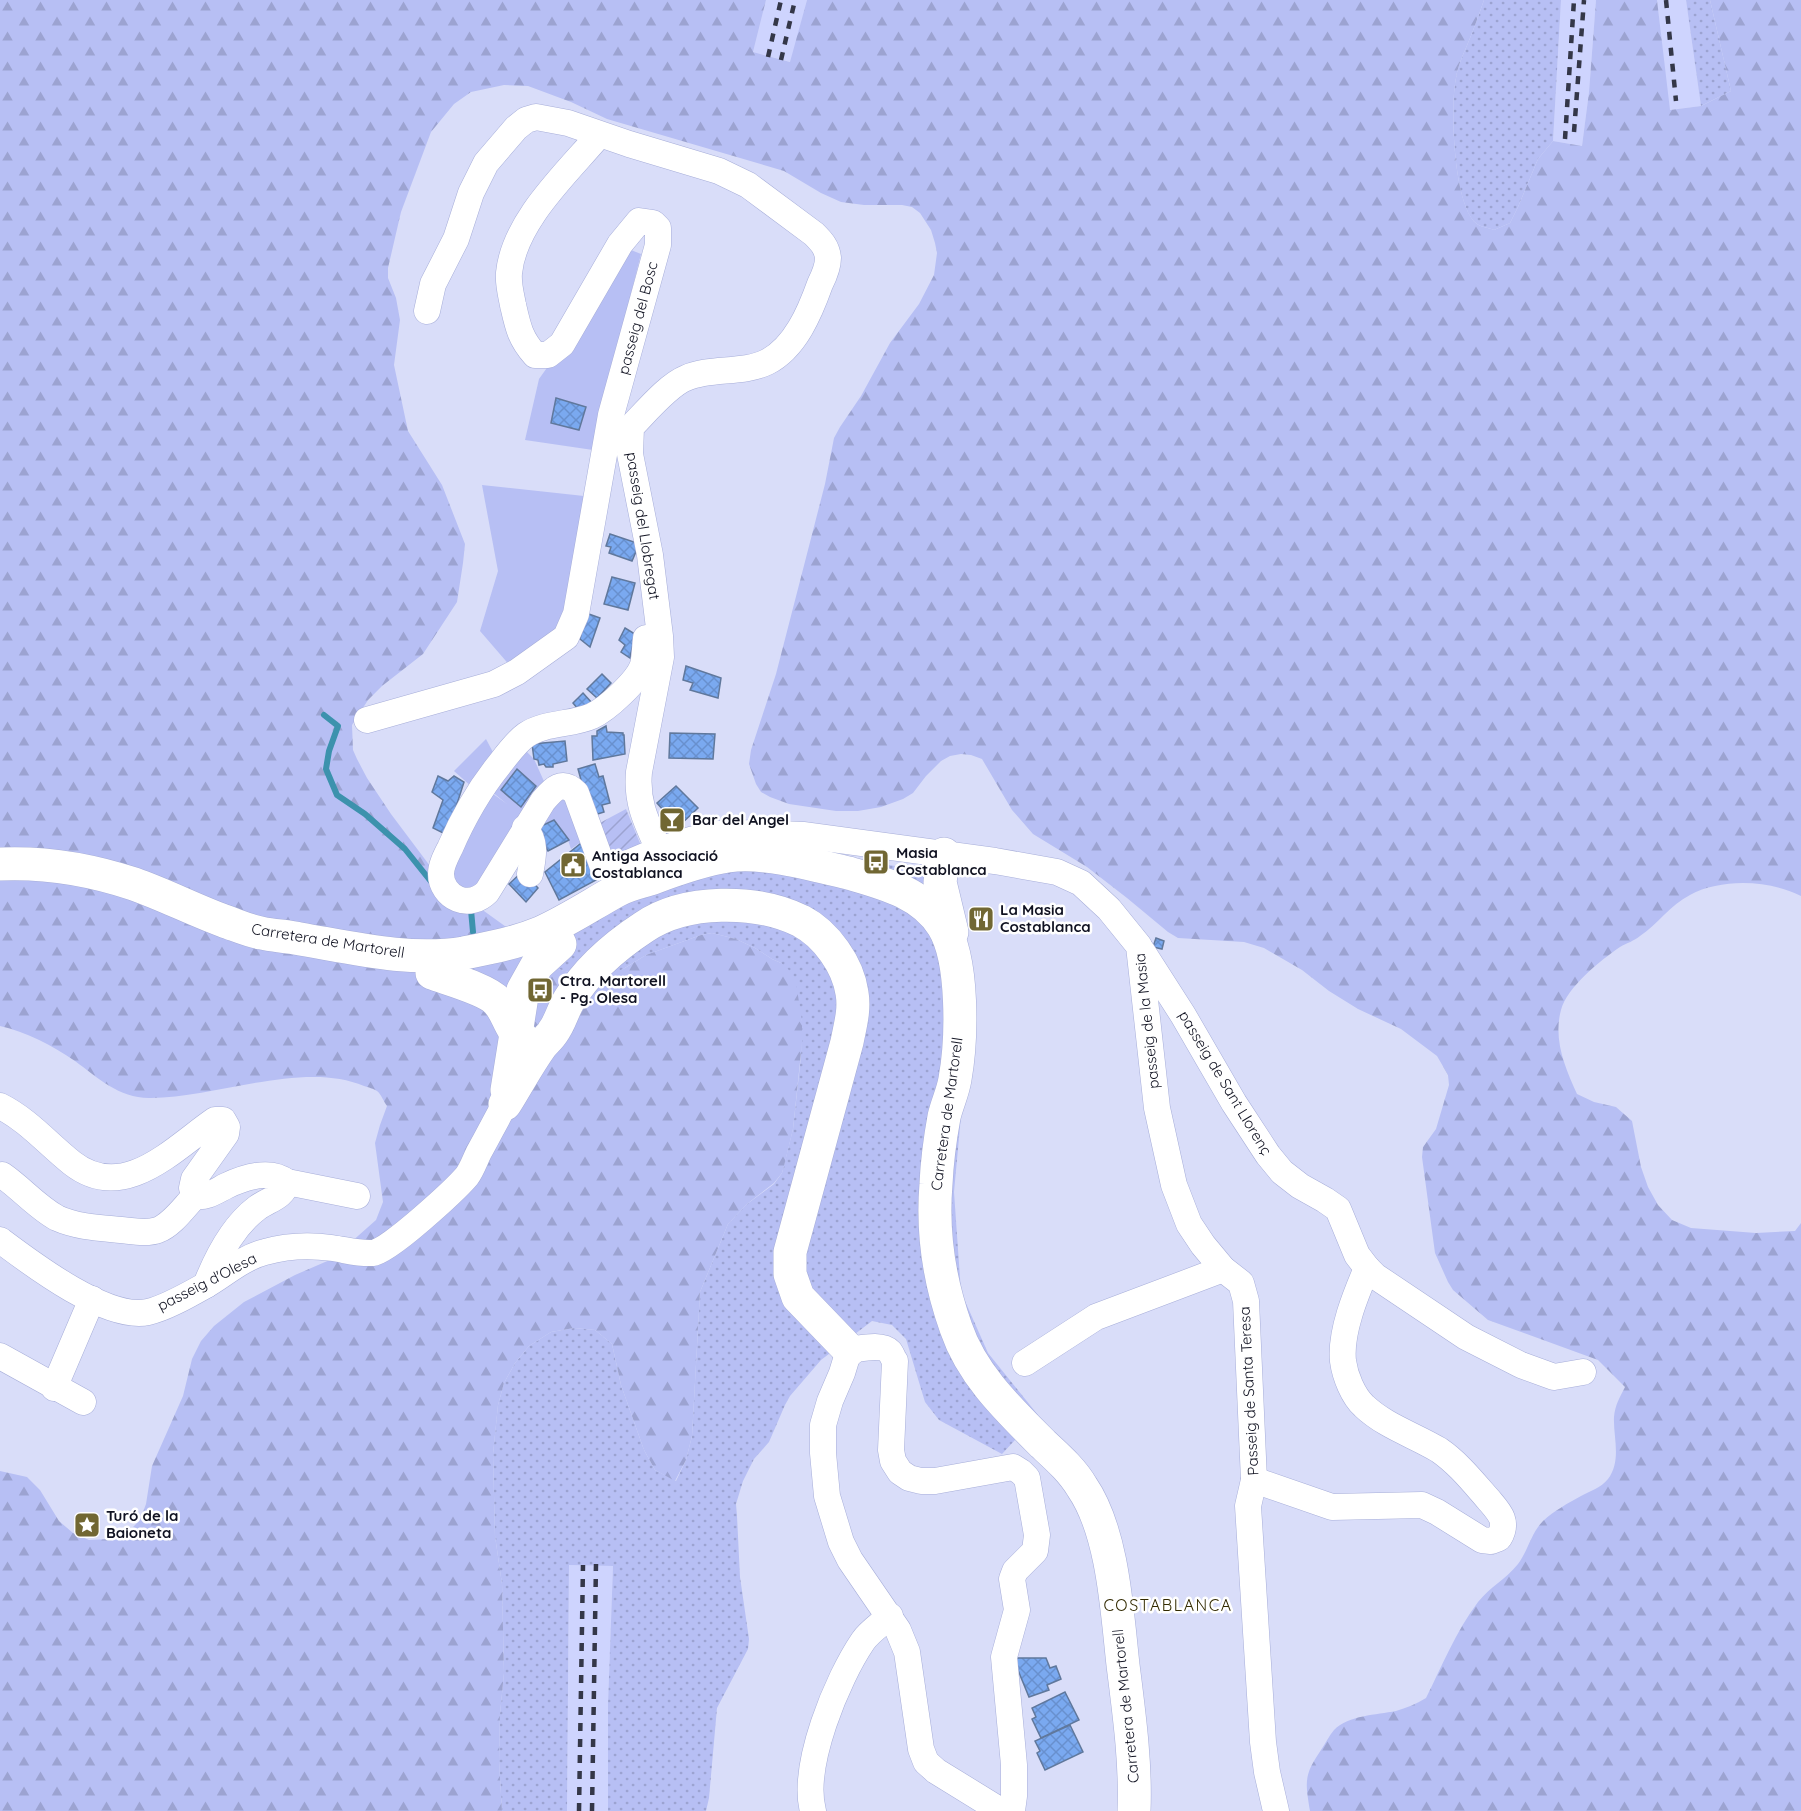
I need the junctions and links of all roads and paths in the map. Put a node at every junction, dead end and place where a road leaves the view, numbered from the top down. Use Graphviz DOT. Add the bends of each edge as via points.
graph roads {
  1 [pos="599,135"];
  2 [pos="427,311"];
  3 [pos="621,421"];
  4 [pos="653,576"];
  5 [pos="368,720"];
  6 [pos="525,828"];
  7 [pos="699,863"];
  8 [pos="0,864"];
  9 [pos="655,865"];
  10 [pos="932,872"];
  11 [pos="530,874"];
  12 [pos="850,893"];
  13 [pos="260,933"];
  14 [pos="549,939"];
  15 [pos="1138,946"];
  16 [pos="942,952"];
  17 [pos="459,954"];
  18 [pos="502,965"];
  19 [pos="432,973"];
  20 [pos="510,995"];
  21 [pos="529,1040"];
  22 [pos="505,1104"];
  23 [pos="0,1106"];
  24 [pos="2,1175"];
  25 [pos="287,1182"];
  26 [pos="195,1196"];
  27 [pos="357,1196"];
  28 [pos="0,1240"];
  29 [pos="1367,1268"];
  30 [pos="1223,1269"];
  31 [pos="206,1285"];
  32 [pos="92,1299"];
  33 [pos="849,1350"];
  34 [pos="0,1356"];
  35 [pos="1025,1363"];
  36 [pos="1583,1372"];
  37 [pos="54,1388"];
  38 [pos="82,1402"];
  39 [pos="1254,1480"];
  40 [pos="890,1616"];
  41 [pos="813,1811"];
  42 [pos="1001,1811"];
  43 [pos="1012,1811"];
  44 [pos="1134,1811"];
  45 [pos="1276,1811"];
  1 -- 2 [label="street" via="568,123 536,117 526,120 508,137 486,163 471,193 456,239 433,284"];
  1 -- 3 [label="street" via="719,171 748,185 814,234 824,244 828,257 810,310 777,357 753,366 684,378"];
  1 -- 3 [label="street, passeig del Bosc" via="520,234 509,273 510,290 524,342 535,355 548,355 562,344 632,228 639,221 658,228 658,244"];
  3 -- 4 [label="street, passeig del Llobregat"];
  3 -- 5 [label="street, passeig del Bosc" via="576,614 566,637 494,684"];
  4 -- 6 [label="street" via="643,665 636,678 591,717 536,730 525,735 507,755 471,806 444,861 443,884 453,897 462,901 483,897"];
  4 -- 9 [label="street, passeig del Llobregat" via="661,657 638,788"];
  6 -- 9 [label="street" via="552,790 564,786 576,793 603,867 612,870"];
  6 -- 11 [label="street" via="531,835 534,851"];
  7 -- 9 [label="main road, Carretera de Martorell" via="674,870"];
  7 -- 10 [label="main road, Carretera de Martorell" via="731,855 785,859 897,889"];
  7 -- 12 [label="main road"];
  8 -- 13 [label="main road, Carretera de Martorell" via="53,867 134,884"];
  9 -- 10 [label="street" via="694,839 758,833 803,835"];
  9 -- 14 [label="main road, Carretera de Martorell"];
  10 -- 12 [label="main road" via="904,901"];
  10 -- 15 [label="street, passeig de la Masia" via="1057,872 1081,883 1109,909"];
  10 -- 16 [label="main road, Carretera de Martorell" via="942,925 949,939"];
  12 -- 16 [label="main road" via="910,917"];
  13 -- 17 [label="main road, Carretera de Martorell" via="396,953"];
  13 -- 19 [label="main road" via="294,951 387,970"];
  14 -- 17 [label="main road, Carretera de Martorell"];
  14 -- 18 [label="main road" via="534,955"];
  14 -- 20 [label="main road" via="537,965"];
  15 -- 29 [label="street, passeig de Sant Llorenç" via="1268,1155 1300,1186 1338,1209 1357,1255"];
  15 -- 30 [label="street, passeig de la Masia" via="1157,1108 1174,1185 1189,1224"];
  16 -- 44 [label="main road, Carretera de Martorell" via="959,1004 955,1081 945,1114 936,1181 937,1245 944,1284 963,1347 976,1370 1009,1410 1069,1469 1096,1512 1105,1539 1122,1650"];
  17 -- 18 [label="main road" via="492,959"];
  18 -- 19 [label="main road"];
  18 -- 20 [label="main road" via="498,976"];
  19 -- 20 [label="main road"];
  20 -- 21 [label="main road"];
  21 -- 22 [label="main road"];
  21 -- 33 [label="main road" via="554,1031 589,972 645,926 664,916 698,907 753,908 801,921 818,933 843,966 852,993 852,1014 790,1252 790,1274 798,1297"];
  22 -- 31 [label="street, passeig d'Olesa" via="467,1175 397,1240 376,1253 304,1246 264,1252"];
  23 -- 26 [label="street" via="29,1124 74,1165 92,1174 112,1177 149,1168 214,1120 223,1120 226,1134 194,1179"];
  24 -- 26 [label="street" via="57,1218 76,1225 159,1230"];
  25 -- 26 [label="street" via="270,1174 229,1184 203,1197"];
  25 -- 27 [label="street"];
  25 -- 31 [label="street" via="279,1197 255,1210 231,1237"];
  28 -- 32 [label="street, passeig d'Olesa" via="28,1262"];
  29 -- 36 [label="street, passeig de Sant Llorenç" via="1466,1337 1521,1365 1554,1377"];
  29 -- 39 [label="street" via="1344,1335 1343,1361 1354,1394 1363,1406 1389,1425 1442,1452 1500,1513 1504,1530 1499,1538 1482,1540 1422,1505 1332,1507"];
  30 -- 35 [label="street" via="1096,1317"];
  30 -- 39 [label="street, Passeig de Santa Teresa" via="1241,1284 1246,1302"];
  31 -- 32 [label="street, passeig d'Olesa" via="148,1312 119,1310"];
  32 -- 37 [label="street"];
  33 -- 40 [label="street" via="824,1425 827,1496 845,1551"];
  33 -- 43 [label="street" via="883,1348 895,1361 891,1450 900,1472 909,1478 935,1481 1013,1467 1027,1478 1036,1545 1035,1551 1014,1571 1017,1610 1004,1657 1014,1765"];
  34 -- 37 [label="street"];
  37 -- 38 [label="street"];
  39 -- 45 [label="street, Passeig de Santa Teresa" via="1248,1506 1260,1700 1267,1772"];
  40 -- 41 [label="street" via="864,1639 820,1734 809,1785"];
  40 -- 42 [label="street" via="907,1652 926,1762"];
}
